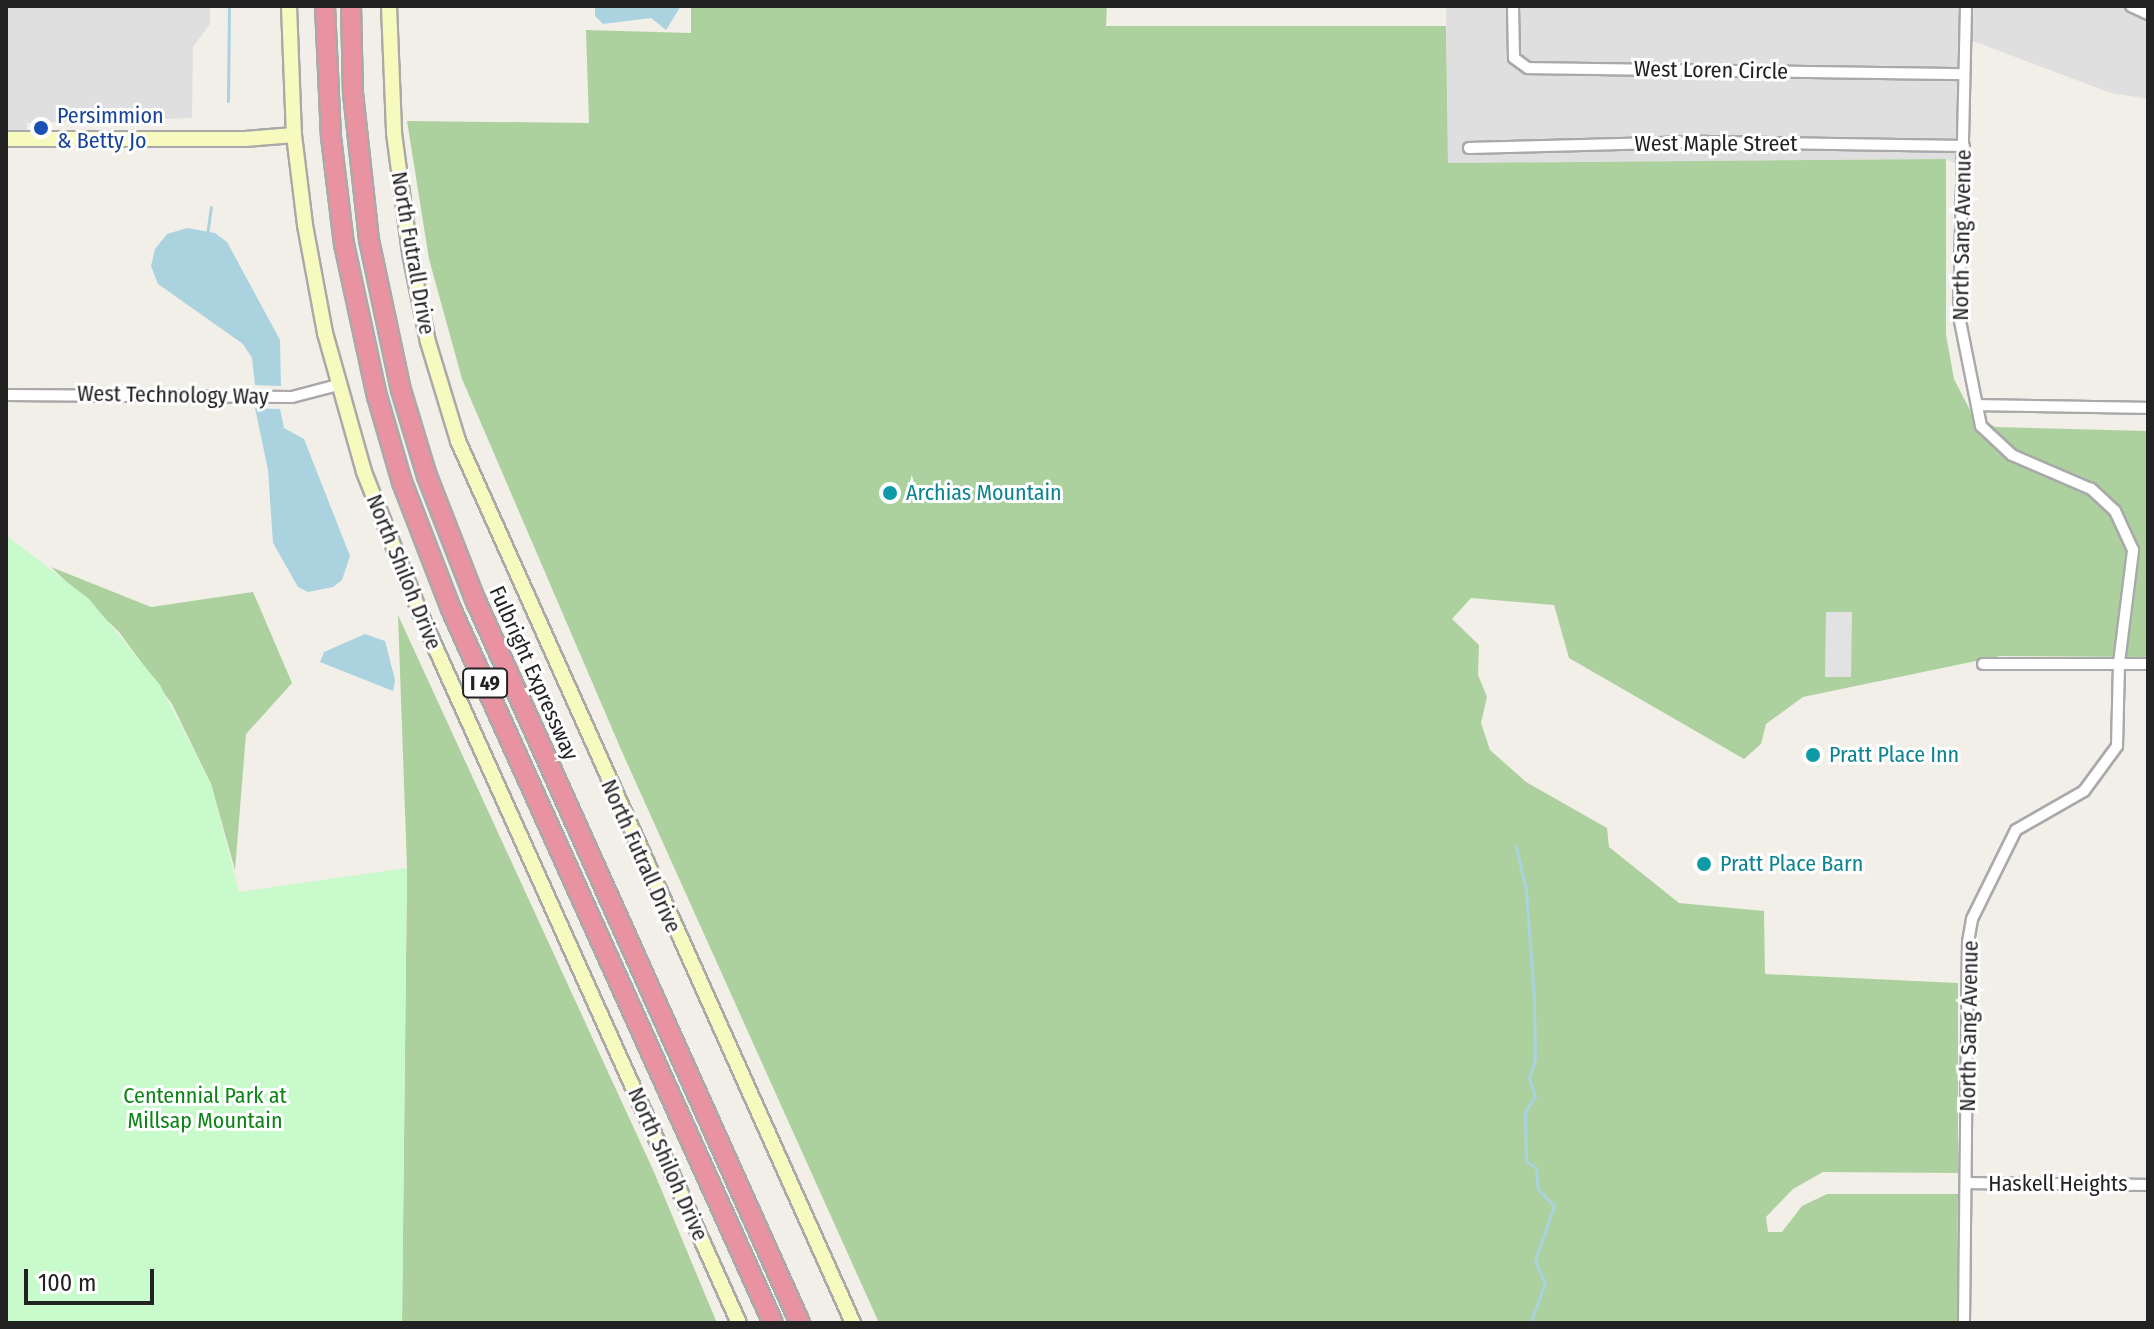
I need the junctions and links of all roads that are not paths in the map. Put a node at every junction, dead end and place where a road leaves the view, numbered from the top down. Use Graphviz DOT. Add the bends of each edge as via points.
graph roads {
  1 [pos="289,6"];
  2 [pos="325,6"];
  3 [pos="351,6"];
  4 [pos="389,6"];
  5 [pos="1513,6"];
  6 [pos="1966,6"];
  7 [pos="2131,6"];
  8 [pos="2148,14"];
  9 [pos="1964,74"];
  10 [pos="294,135"];
  11 [pos="6,139"];
  12 [pos="1964,146"];
  13 [pos="1469,148"];
  14 [pos="338,385"];
  15 [pos="6,395"];
  16 [pos="1978,405"];
  17 [pos="2148,408"];
  18 [pos="2119,663"];
  19 [pos="1983,664"];
  20 [pos="2148,664"];
  21 [pos="1967,1183"];
  22 [pos="2148,1185"];
  23 [pos="739,1323"];
  24 [pos="773,1323"];
  25 [pos="800,1323"];
  26 [pos="853,1323"];
  27 [pos="1964,1323"];
  1 -- 10 [label="main road, North Shiloh Drive"];
  2 -- 24 [label="highway, I 49" via="331,137 344,244 373,382 402,482 451,609"];
  3 -- 25 [label="highway, Fulbright Expressway / I 49" via="353,93 369,240 401,390 427,476 475,599"];
  4 -- 26 [label="main road, North Futrall Drive" via="394,133 410,253 428,342 458,441"];
  5 -- 9 [label="street, West Loren Circle" via="1514,58 1528,68"];
  6 -- 9 [label="street, North Sang Avenue"];
  7 -- 8 [label="street"];
  9 -- 12 [label="street, North Sang Avenue"];
  10 -- 11 [label="main road"];
  10 -- 14 [label="main road, North Shiloh Drive" via="313,275"];
  12 -- 13 [label="street, West Maple Street" via="1706,142"];
  12 -- 16 [label="street, North Sang Avenue" via="1959,316"];
  14 -- 15 [label="street, West Technology Way" via="292,397"];
  14 -- 23 [label="main road, North Shiloh Drive" via="403,574"];
  16 -- 17 [label="street"];
  16 -- 18 [label="street, North Sang Avenue" via="1981,426 1994,443 2091,489 2115,511 2133,550"];
  18 -- 19 [label="street"];
  18 -- 20 [label="street"];
  18 -- 21 [label="street, North Sang Avenue" via="2117,746 2109,764 2084,791 2016,830 1972,919"];
  21 -- 22 [label="street, Haskell Heights"];
  21 -- 27 [label="street, North Sang Avenue"];
}
